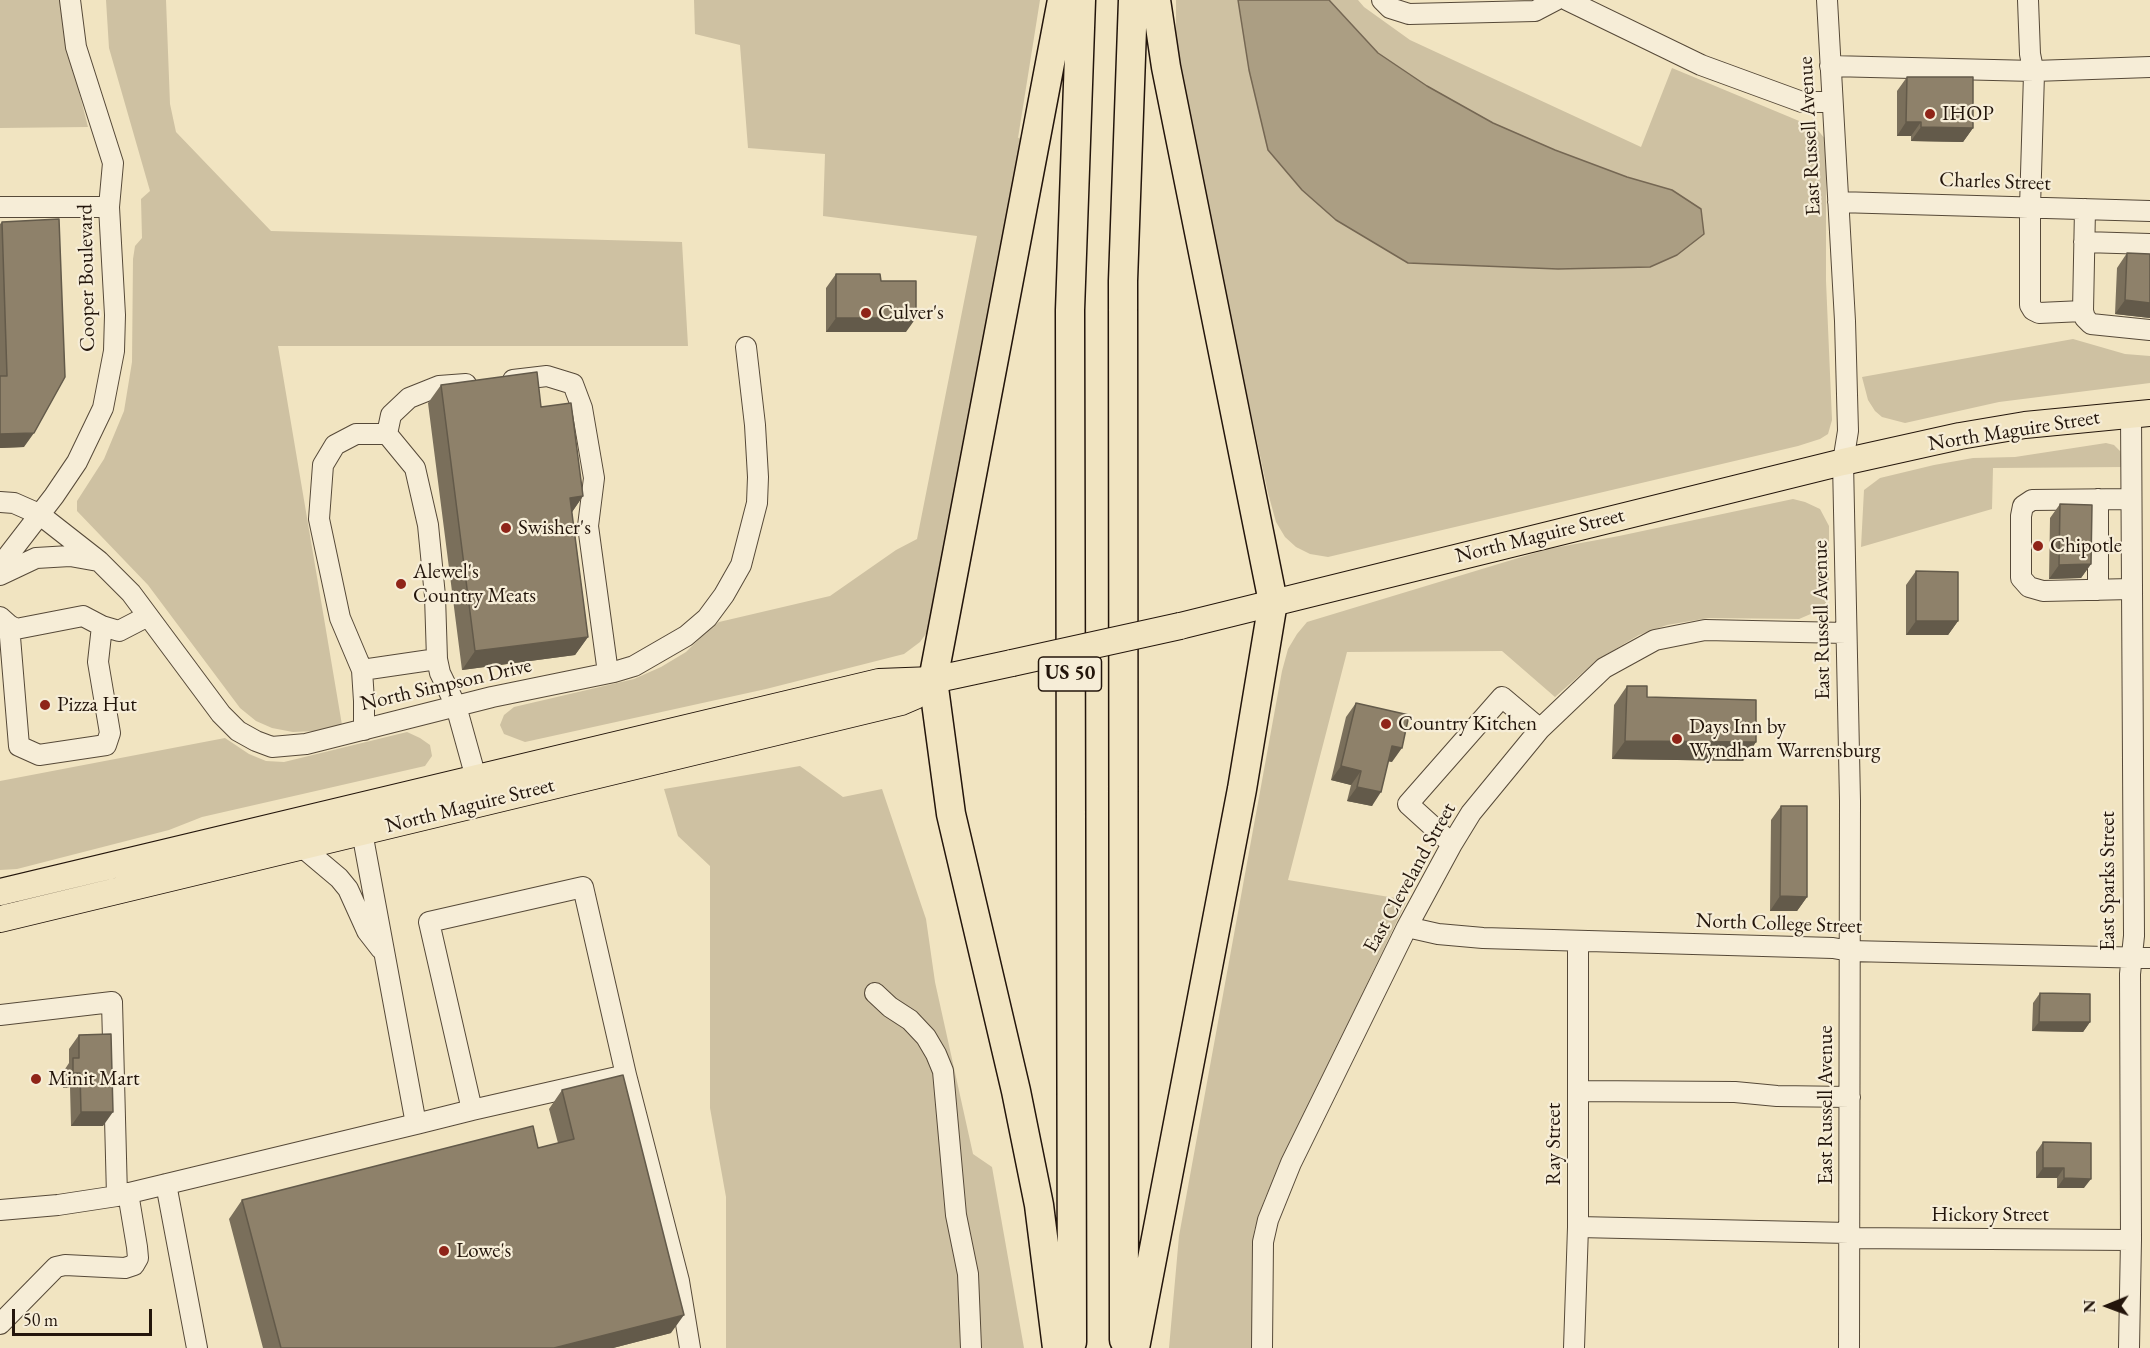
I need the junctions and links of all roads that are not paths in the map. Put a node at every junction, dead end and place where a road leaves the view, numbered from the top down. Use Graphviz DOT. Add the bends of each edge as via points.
graph roads {
  1 [pos="70,0"];
  2 [pos="1062,0"];
  3 [pos="1082,0"];
  4 [pos="1133,0"];
  5 [pos="1156,0"];
  6 [pos="1382,0"];
  7 [pos="1556,0"];
  8 [pos="1567,0"];
  9 [pos="1827,0"];
  10 [pos="2028,0"];
  11 [pos="1830,66"];
  12 [pos="2150,66"];
  13 [pos="2034,71"];
  14 [pos="1832,102"];
  15 [pos="1838,202"];
  16 [pos="0,207"];
  17 [pos="109,207"];
  18 [pos="2030,207"];
  19 [pos="2085,209"];
  20 [pos="2150,211"];
  21 [pos="2084,242"];
  22 [pos="2150,244"];
  23 [pos="2083,311"];
  24 [pos="2150,330"];
  25 [pos="746,347"];
  26 [pos="2140,414"];
  27 [pos="387,434"];
  28 [pos="1843,462"];
  29 [pos="2131,499"];
  30 [pos="2098,500"];
  31 [pos="0,502"];
  32 [pos="39,514"];
  33 [pos="99,561"];
  34 [pos="2140,561"];
  35 [pos="0,566"];
  36 [pos="0,575"];
  37 [pos="2131,589"];
  38 [pos="2098,590"];
  39 [pos="1274,602"];
  40 [pos="148,616"];
  41 [pos="4,621"];
  42 [pos="102,626"];
  43 [pos="1846,633"];
  44 [pos="437,659"];
  45 [pos="362,670"];
  46 [pos="608,673"];
  47 [pos="933,680"];
  48 [pos="456,706"];
  49 [pos="364,729"];
  50 [pos="1540,729"];
  51 [pos="476,778"];
  52 [pos="362,832"];
  53 [pos="1452,844"];
  54 [pos="301,846"];
  55 [pos="66,876"];
  56 [pos="0,879"];
  57 [pos="0,892"];
  58 [pos="5,920"];
  59 [pos="1407,927"];
  60 [pos="1578,941"];
  61 [pos="1850,951"];
  62 [pos="384,954"];
  63 [pos="2141,958"];
  64 [pos="874,993"];
  65 [pos="0,1015"];
  66 [pos="626,1075"];
  67 [pos="1578,1091"];
  68 [pos="1850,1097"];
  69 [pos="472,1110"];
  70 [pos="416,1124"];
  71 [pos="166,1184"];
  72 [pos="123,1194"];
  73 [pos="0,1210"];
  74 [pos="1578,1227"];
  75 [pos="1849,1235"];
  76 [pos="2131,1240"];
  77 [pos="0,1324"];
  78 [pos="197,1348"];
  79 [pos="690,1348"];
  80 [pos="970,1348"];
  81 [pos="1057,1348"];
  82 [pos="1072,1348"];
  83 [pos="1124,1348"];
  84 [pos="1136,1348"];
  85 [pos="1262,1348"];
  86 [pos="1574,1348"];
  87 [pos="1849,1348"];
  88 [pos="2129,1348"];
  1 -- 17 [label="street, Cooper Boulevard" via="76,47 113,163"];
  2 -- 47 [label="highway"];
  3 -- 82 [label="highway, US 50" via="1070,310"];
  4 -- 83 [label="highway, US 50" via="1123,281"];
  5 -- 39 [label="highway" via="1166,67"];
  6 -- 7 [label="street" via="1390,8 1409,14 1534,11"];
  8 -- 14 [label="street" via="1701,65 1803,102"];
  9 -- 11 [label="street, East Russell Avenue"];
  10 -- 13 [label="street"];
  11 -- 13 [label="street"];
  11 -- 14 [label="street, East Russell Avenue"];
  12 -- 13 [label="street"];
  13 -- 18 [label="street"];
  14 -- 15 [label="street, East Russell Avenue"];
  15 -- 18 [label="street, Charles Street"];
  15 -- 28 [label="street, East Russell Avenue" via="1848,430"];
  16 -- 17 [label="street"];
  17 -- 32 [label="street, Cooper Boulevard" via="115,324 105,400 77,462"];
  18 -- 19 [label="street, Charles Street"];
  18 -- 23 [label="street" via="2030,305 2039,313"];
  19 -- 20 [label="street, Charles Street"];
  19 -- 21 [label="street"];
  21 -- 22 [label="street"];
  21 -- 23 [label="street"];
  23 -- 24 [label="street" via="2091,324"];
  25 -- 46 [label="street, North Simpson Drive" via="758,477 757,503 741,565 707,618 686,636 634,666"];
  26 -- 28 [label="main road, North Maguire Street" via="2014,427"];
  26 -- 29 [label="street, East Sparks Street"];
  27 -- 44 [label="street" via="415,468 428,525"];
  27 -- 45 [label="street" via="356,434 335,445 323,465 319,519 340,618"];
  27 -- 46 [label="street" via="391,415 409,398 439,386 547,376 573,384 582,408 594,478 588,526"];
  28 -- 39 [label="main road, North Maguire Street"];
  28 -- 43 [label="street, East Russell Avenue"];
  29 -- 30 [label="street"];
  29 -- 34 [label="street, East Sparks Street"];
  30 -- 38 [label="street"];
  30 -- 38 [label="street" via="2032,500 2023,506 2021,578 2029,587 2043,591"];
  31 -- 32 [label="street, North Simpson Drive" via="14,503"];
  32 -- 33 [label="street, North Simpson Drive"];
  32 -- 35 [label="street, Cooper Boulevard"];
  33 -- 36 [label="street" via="70,556 36,558"];
  33 -- 40 [label="street, North Simpson Drive"];
  34 -- 37 [label="street, East Sparks Street"];
  37 -- 38 [label="street"];
  37 -- 63 [label="street, East Sparks Street" via="2134,924"];
  39 -- 47 [label="main road, North Maguire Street, bridge"];
  39 -- 84 [label="highway"];
  40 -- 42 [label="street" via="119,631"];
  40 -- 49 [label="street, North Simpson Drive" via="221,714 238,731 256,741 272,747 306,744"];
  41 -- 42 [label="street" via="16,629 83,616"];
  41 -- 42 [label="street" via="19,746 39,755 106,745 110,733 98,662"];
  43 -- 50 [label="street, East Cleveland Street" via="1705,630 1655,640 1604,668"];
  43 -- 61 [label="street, East Russell Avenue"];
  44 -- 45 [label="street"];
  44 -- 48 [label="street"];
  45 -- 49 [label="street"];
  46 -- 48 [label="street, North Simpson Drive"];
  47 -- 51 [label="main road, North Maguire Street" via="879,682"];
  47 -- 52 [label="main road, North Maguire Street" via="901,702"];
  47 -- 81 [label="highway" via="951,814 1039,1205"];
  48 -- 49 [label="street, North Simpson Drive"];
  48 -- 51 [label="street"];
  50 -- 53 [label="street, East Cleveland Street" via="1471,813"];
  50 -- 53 [label="street" via="1502,697 1408,804"];
  51 -- 55 [label="main road, North Maguire Street"];
  52 -- 54 [label="main road, North Maguire Street"];
  52 -- 62 [label="street"];
  53 -- 59 [label="street, East Cleveland Street"];
  54 -- 58 [label="main road, North Maguire Street"];
  54 -- 62 [label="street" via="348,889 367,931"];
  55 -- 56 [label="main road"];
  55 -- 57 [label="main road, North Maguire Street"];
  59 -- 60 [label="street, North College Street" via="1483,938"];
  59 -- 85 [label="street, East Cleveland Street" via="1291,1163 1268,1220 1263,1242"];
  60 -- 61 [label="street, North College Street"];
  60 -- 67 [label="street, Ray Street"];
  61 -- 63 [label="street, North College Street"];
  61 -- 68 [label="street, East Russell Avenue"];
  62 -- 70 [label="street"];
  63 -- 76 [label="street, East Sparks Street" via="2130,974"];
  64 -- 80 [label="street" via="926,1037 943,1071 956,1215 968,1274"];
  65 -- 72 [label="street" via="112,1002"];
  66 -- 69 [label="street"];
  66 -- 69 [label="street" via="583,887 429,922"];
  66 -- 79 [label="street" via="679,1281"];
  67 -- 68 [label="street"];
  67 -- 74 [label="street, Ray Street"];
  68 -- 75 [label="street, East Russell Avenue"];
  69 -- 70 [label="street"];
  70 -- 71 [label="street"];
  71 -- 72 [label="street"];
  71 -- 78 [label="street"];
  72 -- 73 [label="street"];
  72 -- 77 [label="street" via="137,1247 134,1265 56,1267"];
  74 -- 75 [label="street, Hickory Street"];
  74 -- 86 [label="street, Ray Street"];
  75 -- 76 [label="street, Hickory Street"];
  75 -- 87 [label="street, East Russell Avenue"];
  76 -- 88 [label="street, East Sparks Street"];
}
